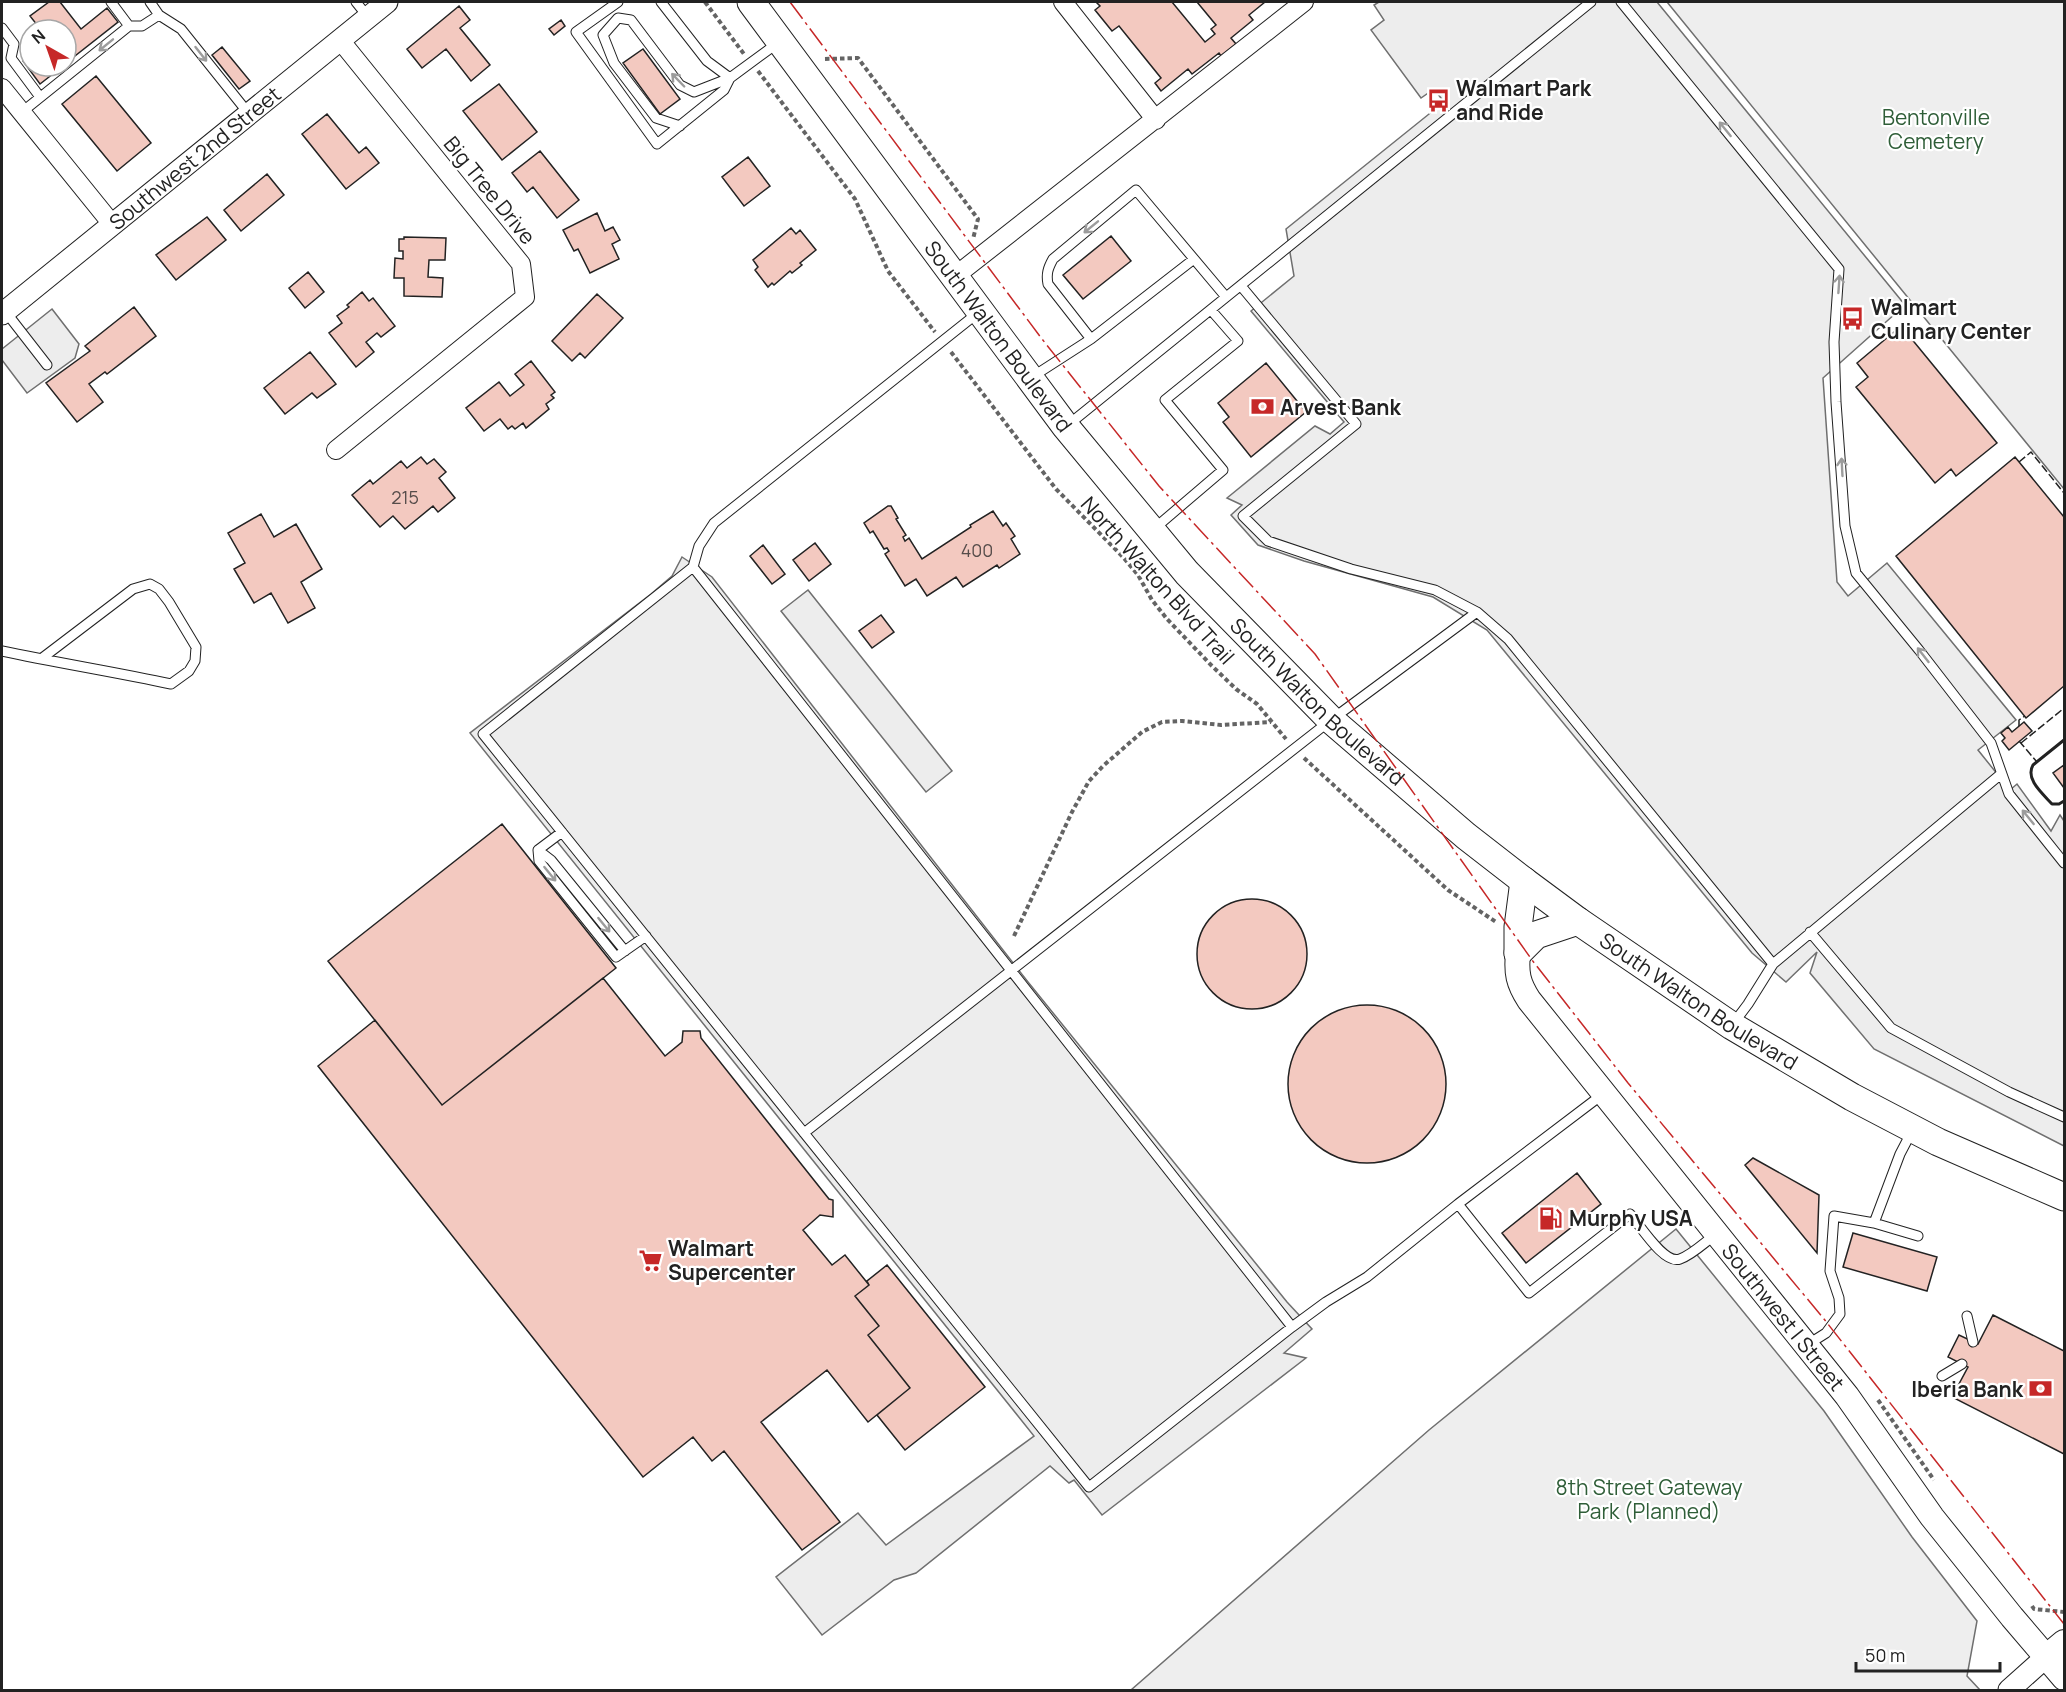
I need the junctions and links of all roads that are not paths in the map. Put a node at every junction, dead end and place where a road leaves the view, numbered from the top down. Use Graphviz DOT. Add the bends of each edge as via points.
graph roads {
  1 [pos="111,2"];
  2 [pos="150,2"];
  3 [pos="387,2"];
  4 [pos="618,2"];
  5 [pos="661,2"];
  6 [pos="753,2"];
  7 [pos="1063,2"];
  8 [pos="1304,2"];
  9 [pos="1591,2"];
  10 [pos="1621,2"];
  11 [pos="362,9"];
  12 [pos="159,15"];
  13 [pos="129,26"];
  14 [pos="2,28"];
  15 [pos="340,40"];
  16 [pos="781,40"];
  17 [pos="729,78"];
  18 [pos="2,88"];
  19 [pos="40,97"];
  20 [pos="22,112"];
  21 [pos="249,114"];
  22 [pos="1156,120"];
  23 [pos="680,126"];
  24 [pos="112,224"];
  25 [pos="1194,259"];
  26 [pos="954,277"];
  27 [pos="1241,286"];
  28 [pos="1226,297"];
  29 [pos="1211,310"];
  30 [pos="3,312"];
  31 [pos="980,312"];
  32 [pos="1091,339"];
  33 [pos="47,365"];
  34 [pos="1030,379"];
  35 [pos="1066,427"];
  36 [pos="336,450"];
  37 [pos="1152,530"];
  38 [pos="693,567"];
  39 [pos="1477,612"];
  40 [pos="2,651"];
  41 [pos="41,659"];
  42 [pos="1331,720"];
  43 [pos="2001,774"];
  44 [pos="562,832"];
  45 [pos="2064,863"];
  46 [pos="1524,881"];
  47 [pos="1578,921"];
  48 [pos="1810,932"];
  49 [pos="646,936"];
  50 [pos="1518,953"];
  51 [pos="1773,964"];
  52 [pos="1011,971"];
  53 [pos="1732,1026"];
  54 [pos="1605,1092"];
  55 [pos="2064,1118"];
  56 [pos="1913,1129"];
  57 [pos="804,1133"];
  58 [pos="2064,1197"];
  59 [pos="1458,1204"];
  60 [pos="1874,1223"];
  61 [pos="1715,1234"];
  62 [pos="1918,1236"];
  63 [pos="1967,1316"];
  64 [pos="1292,1327"];
  65 [pos="1973,1342"];
  66 [pos="1806,1346"];
  67 [pos="1962,1364"];
  68 [pos="1942,1376"];
  69 [pos="2064,1642"];
  70 [pos="2046,1657"];
  71 [pos="2064,1678"];
  72 [pos="2009,1690"];
  1 -- 13 [label="lane"];
  2 -- 12 [label="lane"];
  3 -- 11 [label="street, Southwest 2nd Street"];
  4 -- 23 [label="lane" via="576,32 657,144"];
  5 -- 17 [label="lane" via="707,61"];
  6 -- 16 [label="main road, South Walton Boulevard"];
  7 -- 22 [label="street"];
  8 -- 22 [label="street"];
  9 -- 27 [label="lane"];
  43 -- 10 [label="lane, one-way" via="1991,743 1856,573 1845,526 1836,402 1834,342 1839,269"];
  11 -- 15 [label="street, Southwest 2nd Street"];
  12 -- 13 [label="lane" via="142,26"];
  12 -- 21 [label="lane, one-way" via="182,29"];
  13 -- 19 [label="lane, one-way"];
  14 -- 19 [label="lane" via="14,44 11,58"];
  15 -- 21 [label="street, Southwest 2nd Street"];
  15 -- 36 [label="street, Big Tree Drive" via="521,264 525,297"];
  16 -- 17 [label="lane"];
  16 -- 26 [label="main road, South Walton Boulevard"];
  17 -- 23 [label="lane" via="724,90"];
  17 -- 23 [label="lane, one-way" via="694,92 680,85 631,20 618,18 603,35 614,63 656,118"];
  18 -- 20 [label="street"];
  19 -- 20 [label="lane"];
  20 -- 24 [label="street"];
  21 -- 24 [label="street, Southwest 2nd Street"];
  22 -- 26 [label="street"];
  24 -- 30 [label="street, Southwest 2nd Street"];
  25 -- 28 [label="lane"];
  25 -- 32 [label="lane"];
  25 -- 32 [label="lane, one-way" via="1136,190 1053,259 1046,275 1048,284"];
  26 -- 31 [label="main road, South Walton Boulevard"];
  27 -- 28 [label="lane"];
  27 -- 39 [label="lane" via="1356,424 1243,516 1268,541 1351,569 1435,590"];
  28 -- 29 [label="lane"];
  29 -- 35 [label="lane"];
  29 -- 37 [label="lane" via="1238,341 1165,400 1223,470"];
  30 -- 33 [label="lane"];
  31 -- 34 [label="main road, South Walton Boulevard"];
  31 -- 38 [label="lane" via="714,523 699,546"];
  32 -- 34 [label="lane"];
  34 -- 35 [label="main road, South Walton Boulevard"];
  35 -- 37 [label="main road, South Walton Boulevard"];
  37 -- 42 [label="main road, South Walton Boulevard" via="1187,573"];
  38 -- 44 [label="lane" via="483,734"];
  38 -- 52 [label="lane"];
  39 -- 42 [label="lane"];
  39 -- 51 [label="lane" via="1508,639"];
  40 -- 41 [label="lane"];
  41 -- 41 [label="lane" via="133,589 150,584 169,602 196,647 189,671 171,684"];
  42 -- 46 [label="main road, South Walton Boulevard"];
  42 -- 52 [label="lane"];
  45 -- 43 [label="lane, one-way" via="2009,794"];
  43 -- 48 [label="lane"];
  44 -- 49 [label="lane"];
  44 -- 49 [label="lane, one-way" via="538,850 539,861 616,957"];
  46 -- 47 [label="main road, South Walton Boulevard"];
  46 -- 50 [label="main road"];
  47 -- 50 [label="main road" via="1536,935"];
  47 -- 53 [label="main road, South Walton Boulevard"];
  48 -- 51 [label="lane"];
  48 -- 55 [label="lane" via="1891,1028 2001,1089"];
  49 -- 57 [label="lane"];
  50 -- 54 [label="main road, Southwest I Street" via="1520,987"];
  51 -- 53 [label="lane"];
  52 -- 57 [label="lane"];
  52 -- 64 [label="lane"];
  53 -- 56 [label="main road, South Walton Boulevard"];
  54 -- 59 [label="lane"];
  54 -- 61 [label="main road, Southwest I Street"];
  56 -- 58 [label="main road, South Walton Boulevard"];
  56 -- 60 [label="lane"];
  57 -- 64 [label="lane" via="1089,1486"];
  59 -- 61 [label="lane" via="1529,1293 1630,1214 1664,1256 1673,1260 1682,1259"];
  59 -- 64 [label="lane" via="1367,1277"];
  60 -- 62 [label="lane"];
  60 -- 66 [label="lane" via="1834,1216 1830,1271 1840,1314 1826,1333"];
  61 -- 66 [label="main road, Southwest I Street"];
  63 -- 65 [label="lane"];
  66 -- 70 [label="main road, Southwest I Street" via="1847,1396 1932,1517"];
  67 -- 68 [label="lane"];
  69 -- 70 [label="main road"];
  70 -- 71 [label="main road, Southwest I Street"];
  70 -- 72 [label="street"];
}
